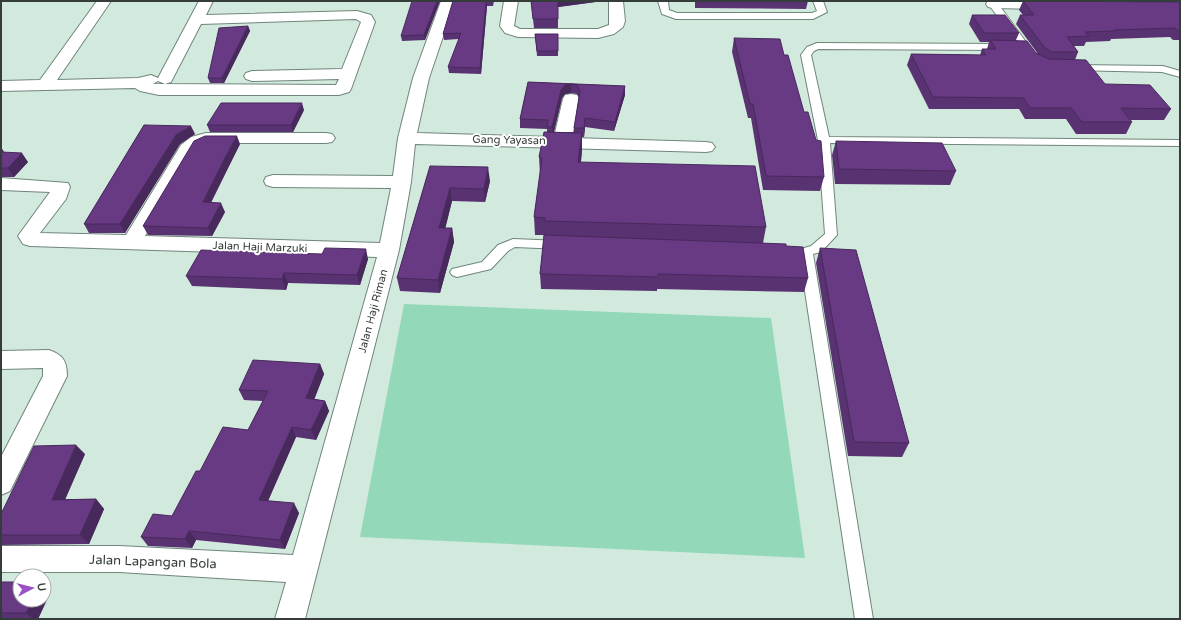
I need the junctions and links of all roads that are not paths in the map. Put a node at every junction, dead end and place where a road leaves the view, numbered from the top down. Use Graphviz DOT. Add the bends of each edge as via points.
graph roads {
  1 [pos="104,1"];
  2 [pos="206,1"];
  3 [pos="313,1"];
  4 [pos="448,1"];
  5 [pos="510,1"];
  6 [pos="616,1"];
  7 [pos="663,1"];
  8 [pos="818,1"];
  9 [pos="992,2"];
  10 [pos="1063,5"];
  11 [pos="305,16"];
  12 [pos="196,20"];
  13 [pos="1025,47"];
  14 [pos="1036,62"];
  15 [pos="1065,68"];
  16 [pos="350,74"];
  17 [pos="1180,74"];
  18 [pos="165,79"];
  19 [pos="138,83"];
  20 [pos="45,85"];
  21 [pos="1,86"];
  22 [pos="571,99"];
  23 [pos="326,138"];
  24 [pos="407,138"];
  25 [pos="824,140"];
  26 [pos="562,142"];
  27 [pos="1180,143"];
  28 [pos="706,147"];
  29 [pos="273,181"];
  30 [pos="402,182"];
  31 [pos="1,184"];
  32 [pos="131,243"];
  33 [pos="573,245"];
  34 [pos="389,250"];
  35 [pos="791,252"];
  36 [pos="806,252"];
  37 [pos="457,272"];
  38 [pos="1,360"];
  39 [pos="1,483"];
  40 [pos="1,560"];
  41 [pos="304,569"];
  42 [pos="290,619"];
  43 [pos="864,619"];
  1 -- 20 [label="street"];
  2 -- 12 [label="street"];
  3 -- 11 [label="street"];
  4 -- 24 [label="street, Jalan Haji Riman" via="425,63"];
  5 -- 6 [label="street" via="507,26 518,33 598,34 616,27"];
  7 -- 8 [label="lane" via="665,12 676,16 813,16 822,12"];
  9 -- 10 [label="street"];
  9 -- 13 [label="lane"];
  11 -- 12 [label="street"];
  11 -- 16 [label="street" via="357,15 366,18 368,22"];
  12 -- 18 [label="street"];
  13 -- 14 [label="lane"];
  13 -- 25 [label="lane" via="810,48 806,55"];
  15 -- 17 [label="lane" via="1163,69"];
  16 -- 18 [label="street"];
  16 -- 19 [label="street" via="343,89 332,91 159,90 146,88"];
  18 -- 19 [label="street"];
  19 -- 20 [label="street"];
  20 -- 21 [label="street"];
  22 -- 26 [label="street"];
  23 -- 32 [label="street" via="206,138 197,141 190,145"];
  24 -- 26 [label="street, Gang Yayasan"];
  24 -- 30 [label="street, Jalan Haji Riman"];
  25 -- 27 [label="lane"];
  25 -- 36 [label="lane" via="831,235 816,249"];
  26 -- 28 [label="street, Gang Yayasan"];
  29 -- 30 [label="street"];
  30 -- 34 [label="street, Jalan Haji Riman"];
  31 -- 32 [label="street, Jalan Haji Marzuki" via="61,187 59,195 30,232 30,239"];
  32 -- 34 [label="street, Jalan Haji Marzuki"];
  33 -- 37 [label="lane" via="513,243 503,248 486,266"];
  34 -- 41 [label="street, Jalan Haji Riman"];
  35 -- 36 [label="lane"];
  36 -- 43 [label="lane"];
  38 -- 39 [label="street" via="49,359 55,364 55,376"];
  40 -- 41 [label="street, Jalan Lapangan Bola" via="119,559"];
  41 -- 42 [label="street, Jalan Haji Riman"];
}
